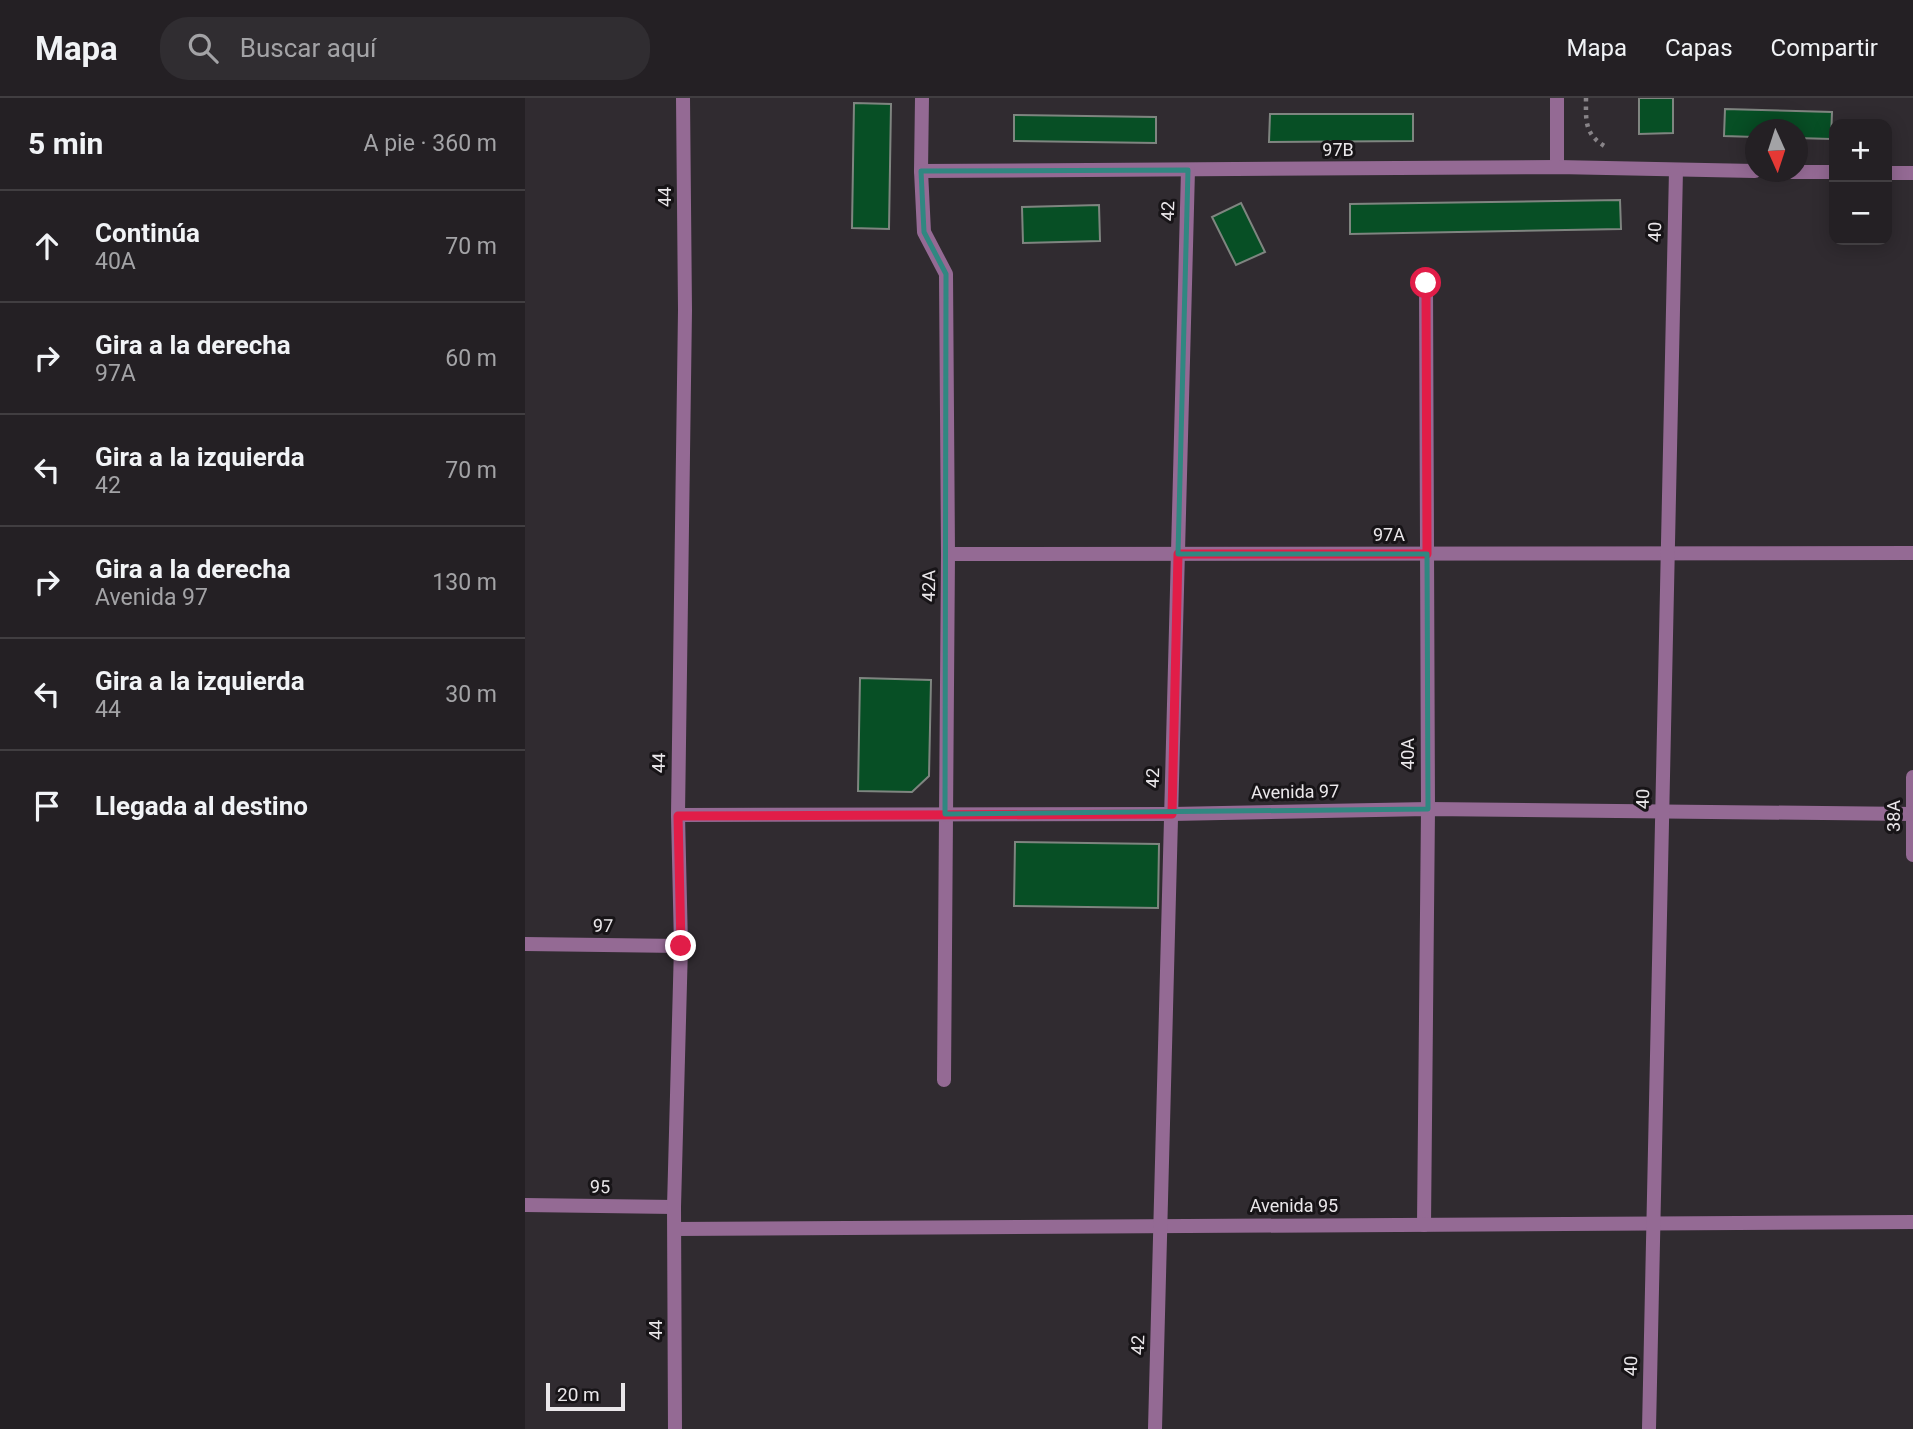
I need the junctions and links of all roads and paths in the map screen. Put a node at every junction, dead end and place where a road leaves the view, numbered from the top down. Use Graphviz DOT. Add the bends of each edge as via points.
graph roads {
  1 [pos="683,98"];
  2 [pos="922,98"];
  3 [pos="1557,98"];
  4 [pos="1586,98"];
  5 [pos="1617,153"];
  6 [pos="1557,167"];
  7 [pos="1188,170"];
  8 [pos="1676,170"];
  9 [pos="921,171"];
  10 [pos="1745,171"];
  11 [pos="1808,172"];
  12 [pos="1829,172"];
  13 [pos="1892,173"];
  14 [pos="1913,173"];
  15 [pos="1426,283"];
  16 [pos="1668,553"];
  17 [pos="1913,553"];
  18 [pos="948,554"];
  19 [pos="1178,554"];
  20 [pos="1427,554"];
  21 [pos="1913,777"];
  22 [pos="1428,809"];
  23 [pos="1662,812"];
  24 [pos="945,814"];
  25 [pos="1172,814"];
  26 [pos="1913,814"];
  27 [pos="678,816"];
  28 [pos="1913,855"];
  29 [pos="525,944"];
  30 [pos="681,946"];
  31 [pos="944,1080"];
  32 [pos="525,1205"];
  33 [pos="674,1207"];
  34 [pos="1913,1222"];
  35 [pos="1654,1223"];
  36 [pos="1424,1225"];
  37 [pos="1161,1226"];
  38 [pos="675,1230"];
  39 [pos="675,1429"];
  40 [pos="1155,1429"];
  41 [pos="1649,1429"];
  1 -- 27 [label="street, 44"];
  2 -- 9 [label="street, 42A"];
  3 -- 6 [label="street"];
  4 -- 5 [label="path" via="1586,124 1596,141"];
  6 -- 7 [label="street, 97B"];
  6 -- 8 [label="street, 97B"];
  7 -- 9 [label="street, 97B"];
  7 -- 19 [label="street, 42"];
  8 -- 10 [label="street, 97B"];
  8 -- 16 [label="street, 40"];
  9 -- 18 [label="street, 42A" via="925,232 946,274"];
  11 -- 12 [label="street"];
  13 -- 14 [label="street"];
  15 -- 20 [label="street, 40A"];
  16 -- 17 [label="street, 97A"];
  16 -- 20 [label="street, 97A"];
  16 -- 23 [label="street, 40"];
  18 -- 19 [label="street, 97A"];
  18 -- 24 [label="street, 42A"];
  19 -- 20 [label="street, 97A"];
  19 -- 25 [label="street, 42"];
  20 -- 22 [label="street, 40A"];
  21 -- 26 [label="street, 38A"];
  22 -- 23 [label="street, Avenida 97"];
  22 -- 25 [label="street, Avenida 97"];
  22 -- 36 [label="street, 40A"];
  23 -- 26 [label="street, Avenida 97"];
  23 -- 35 [label="street, 40"];
  24 -- 25 [label="street, Avenida 97"];
  24 -- 27 [label="street, Avenida 97"];
  24 -- 31 [label="street, 42A"];
  25 -- 37 [label="street, 42"];
  26 -- 28 [label="street, 38A"];
  27 -- 30 [label="street, 44"];
  29 -- 30 [label="street, 97"];
  30 -- 33 [label="street, 44"];
  32 -- 33 [label="street, 95"];
  33 -- 38 [label="street, 44"];
  34 -- 35 [label="street, Avenida 95"];
  35 -- 36 [label="street, Avenida 95"];
  35 -- 41 [label="street, 40"];
  36 -- 37 [label="street, Avenida 95"];
  37 -- 38 [label="street, Avenida 95"];
  37 -- 40 [label="street, 42"];
  38 -- 39 [label="street, 44"];
}
